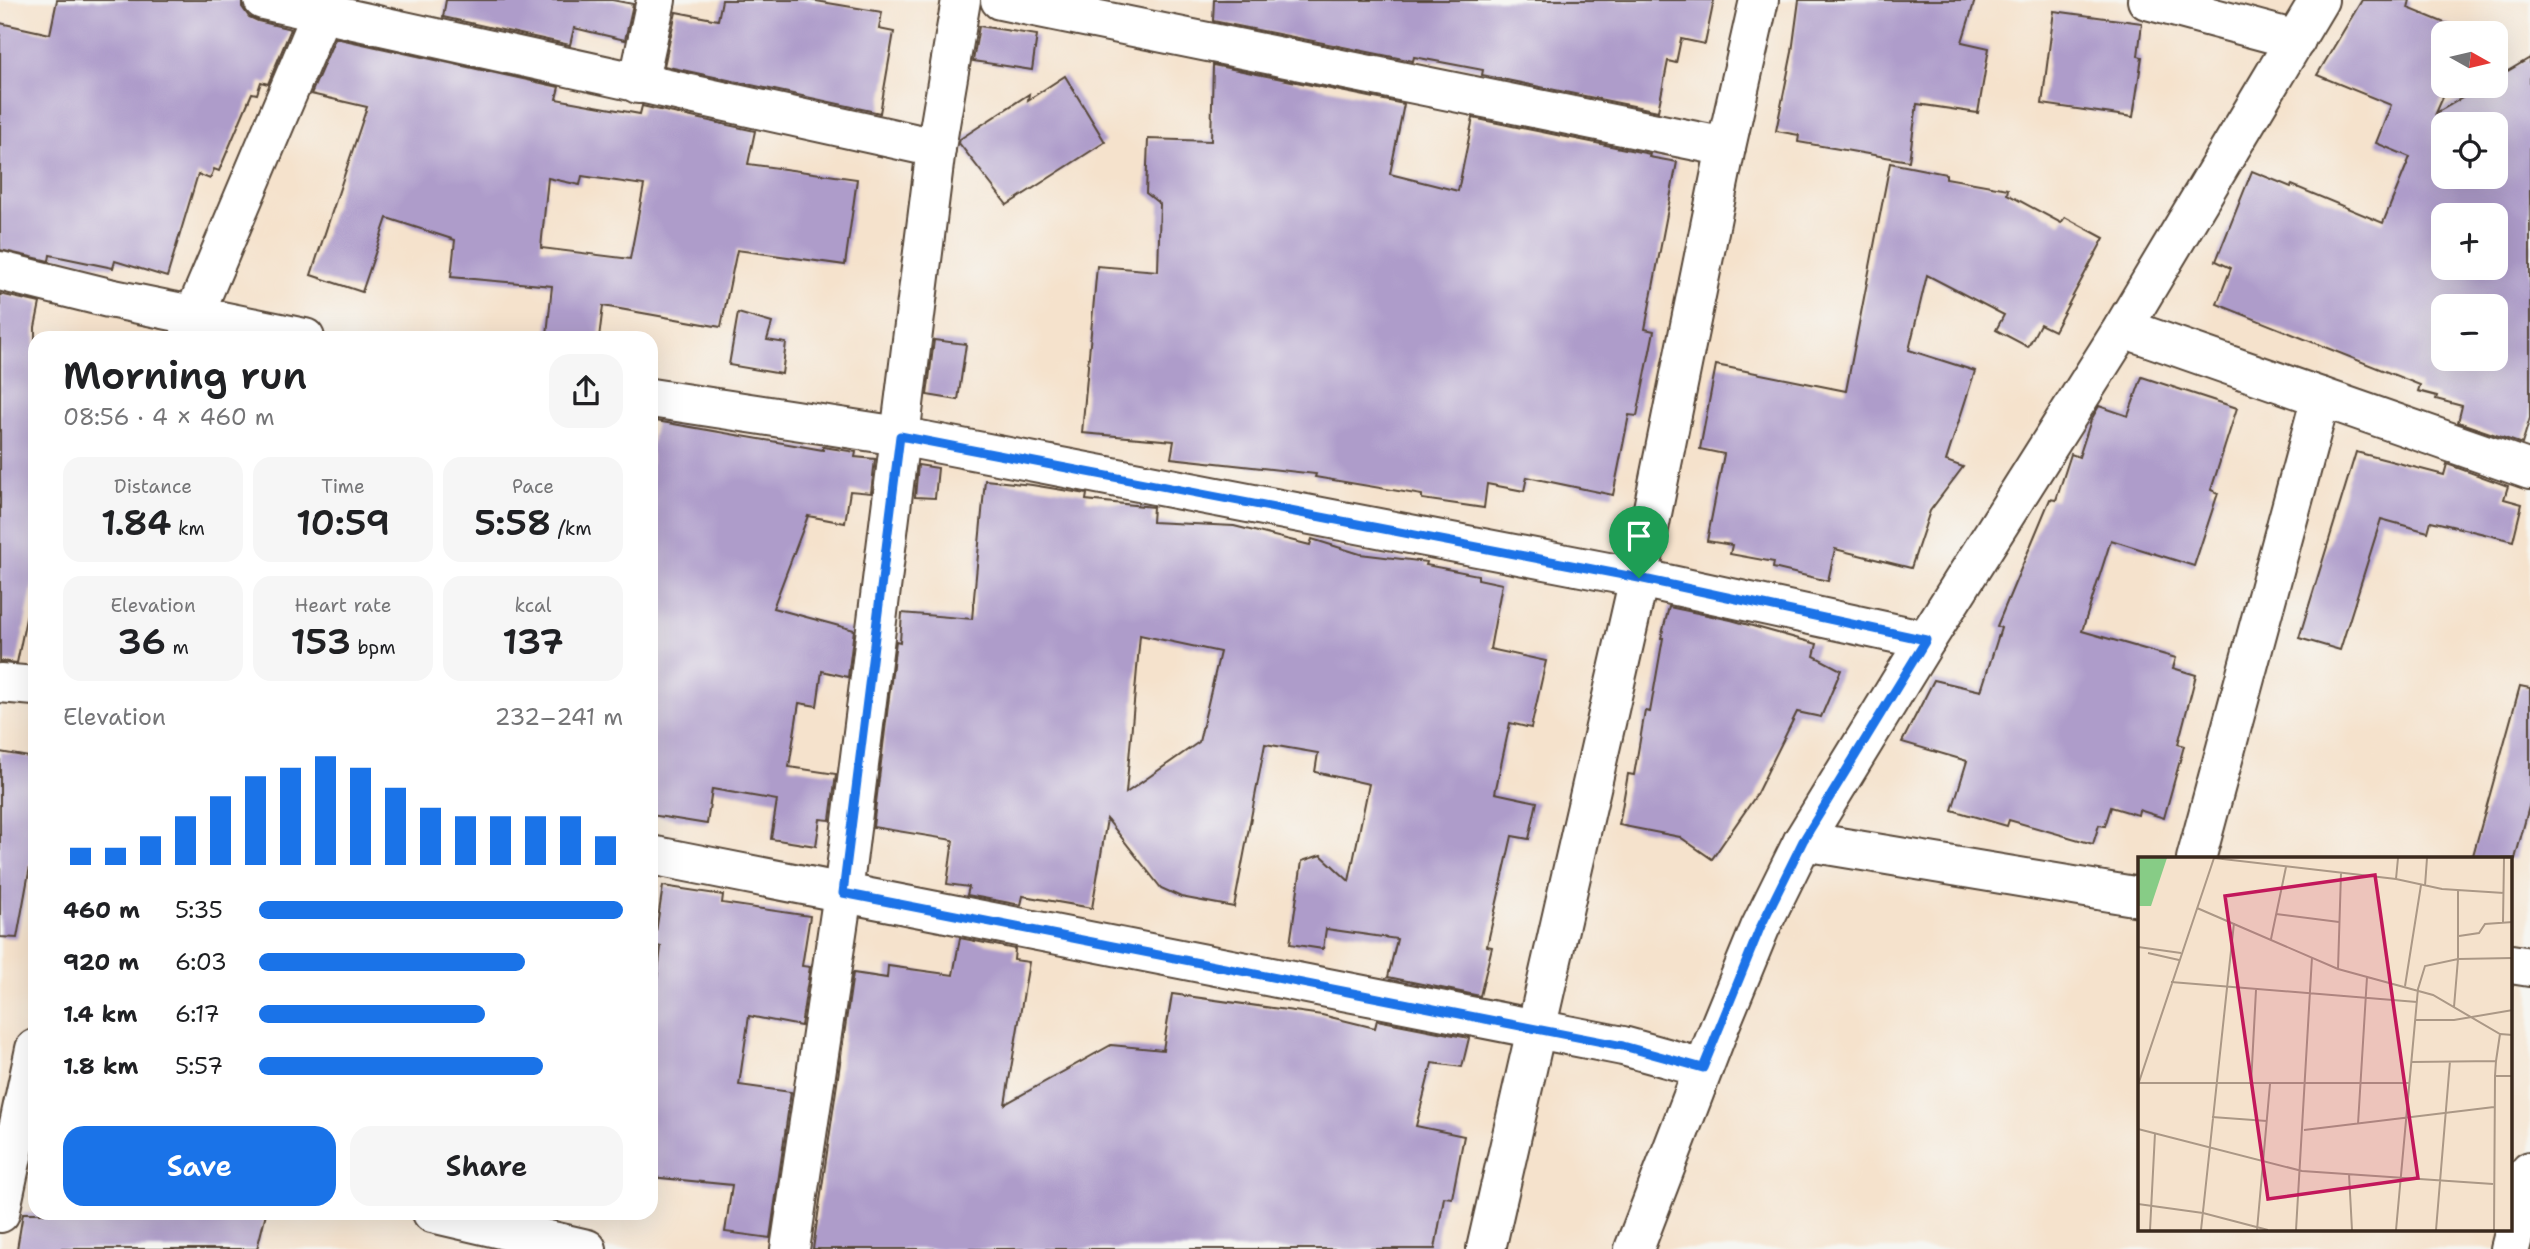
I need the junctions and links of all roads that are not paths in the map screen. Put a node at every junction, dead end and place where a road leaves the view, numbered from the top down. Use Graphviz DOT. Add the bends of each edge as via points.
graph roads {
  1 [pos="263,0"];
  2 [pos="656,0"];
  3 [pos="961,0"];
  4 [pos="1000,0"];
  5 [pos="1759,0"];
  6 [pos="2147,0"];
  7 [pos="2319,0"];
  8 [pos="324,7"];
  9 [pos="2296,40"];
  10 [pos="638,84"];
  11 [pos="1726,147"];
  12 [pos="936,148"];
  13 [pos="0,271"];
  14 [pos="191,326"];
  15 [pos="2123,328"];
  16 [pos="238,331"];
  17 [pos="2321,397"];
  18 [pos="658,399"];
  19 [pos="900,436"];
  20 [pos="2530,470"];
  21 [pos="1639,578"];
  22 [pos="1926,640"];
  23 [pos="0,683"];
  24 [pos="28,685"];
  25 [pos="1803,841"];
  26 [pos="658,856"];
  27 [pos="2197,857"];
  28 [pos="843,893"];
  29 [pos="2138,897"];
  30 [pos="2512,964"];
  31 [pos="2530,967"];
  32 [pos="1536,1031"];
  33 [pos="1703,1068"];
  34 [pos="28,1077"];
  35 [pos="19,1112"];
  36 [pos="2530,1171"];
  37 [pos="0,1213"];
  38 [pos="460,1220"];
  39 [pos="503,1231"];
  40 [pos="587,1249"];
  41 [pos="790,1249"];
  42 [pos="1486,1249"];
  43 [pos="1634,1249"];
  44 [pos="2510,1249"];
  1 -- 8 [label="street"];
  2 -- 10 [label="street"];
  3 -- 12 [label="street"];
  4 -- 11 [label="street"];
  5 -- 11 [label="street"];
  6 -- 9 [label="street"];
  7 -- 9 [label="street"];
  8 -- 10 [label="street"];
  8 -- 14 [label="street"];
  9 -- 15 [label="street"];
  10 -- 12 [label="street"];
  11 -- 21 [label="street"];
  12 -- 19 [label="street"];
  13 -- 14 [label="street"];
  14 -- 16 [label="street"];
  15 -- 17 [label="street"];
  15 -- 22 [label="street"];
  17 -- 20 [label="street"];
  17 -- 27 [label="street"];
  18 -- 19 [label="street"];
  19 -- 21 [label="street"];
  19 -- 28 [label="street"];
  21 -- 22 [label="street"];
  21 -- 32 [label="street"];
  22 -- 25 [label="street"];
  23 -- 24 [label="street"];
  25 -- 29 [label="street"];
  25 -- 33 [label="street" via="1760,928"];
  26 -- 28 [label="street"];
  28 -- 32 [label="street"];
  28 -- 41 [label="street"];
  30 -- 31 [label="street"];
  32 -- 33 [label="street" via="1623,1046"];
  32 -- 42 [label="street"];
  33 -- 43 [label="street"];
  34 -- 35 [label="street"];
  35 -- 37 [label="street"];
  36 -- 44 [label="street"];
  38 -- 39 [label="street"];
  39 -- 40 [label="street"];
}
